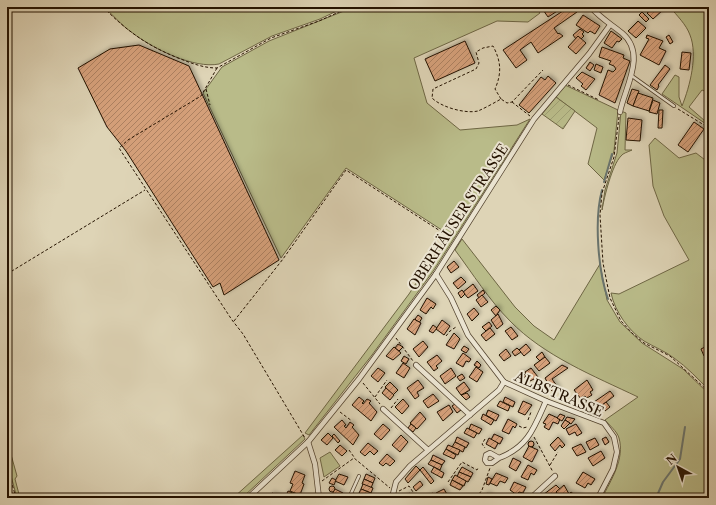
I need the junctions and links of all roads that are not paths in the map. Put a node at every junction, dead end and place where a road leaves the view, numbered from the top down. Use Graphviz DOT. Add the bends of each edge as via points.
graph roads {
  1 [pos="591,7"];
  2 [pos="610,25"];
  3 [pos="631,75"];
  4 [pos="674,106"];
  5 [pos="620,112"];
  6 [pos="436,274"];
  7 [pos="416,365"];
  8 [pos="504,382"];
  9 [pos="546,401"];
  10 [pos="383,409"];
  11 [pos="470,415"];
  12 [pos="308,442"];
  13 [pos="428,450"];
  14 [pos="499,458"];
  15 [pos="359,476"];
  16 [pos="555,476"];
  17 [pos="248,498"];
  18 [pos="319,498"];
  19 [pos="349,498"];
  20 [pos="392,498"];
  21 [pos="531,498"];
  22 [pos="598,498"];
  1 -- 2 [label="street"];
  2 -- 3 [label="street" via="623,34 632,48 634,57"];
  2 -- 6 [label="street, OBERHÄUSER STRASSE" via="534,119"];
  3 -- 4 [label="lane"];
  3 -- 5 [label="street"];
  6 -- 8 [label="street, ALBSTRASSE" via="468,334"];
  6 -- 12 [label="street, OBERHÄUSER STRASSE" via="359,379"];
  7 -- 11 [label="street"];
  8 -- 9 [label="street, ALBSTRASSE"];
  8 -- 11 [label="street" via="499,390"];
  9 -- 14 [label="street" via="532,433 512,453"];
  9 -- 22 [label="street, ALBSTRASSE" via="604,423 614,437 617,452 613,469"];
  10 -- 13 [label="street"];
  11 -- 13 [label="street"];
  12 -- 17 [label="street, OBERHÄUSER STRASSE"];
  12 -- 18 [label="street" via="316,471"];
  13 -- 20 [label="street" via="396,482"];
  14 -- 14 [label="street" via="495,454 488,454 485,460 492,464"];
  15 -- 19 [label="lane"];
  16 -- 21 [label="street"];
}
